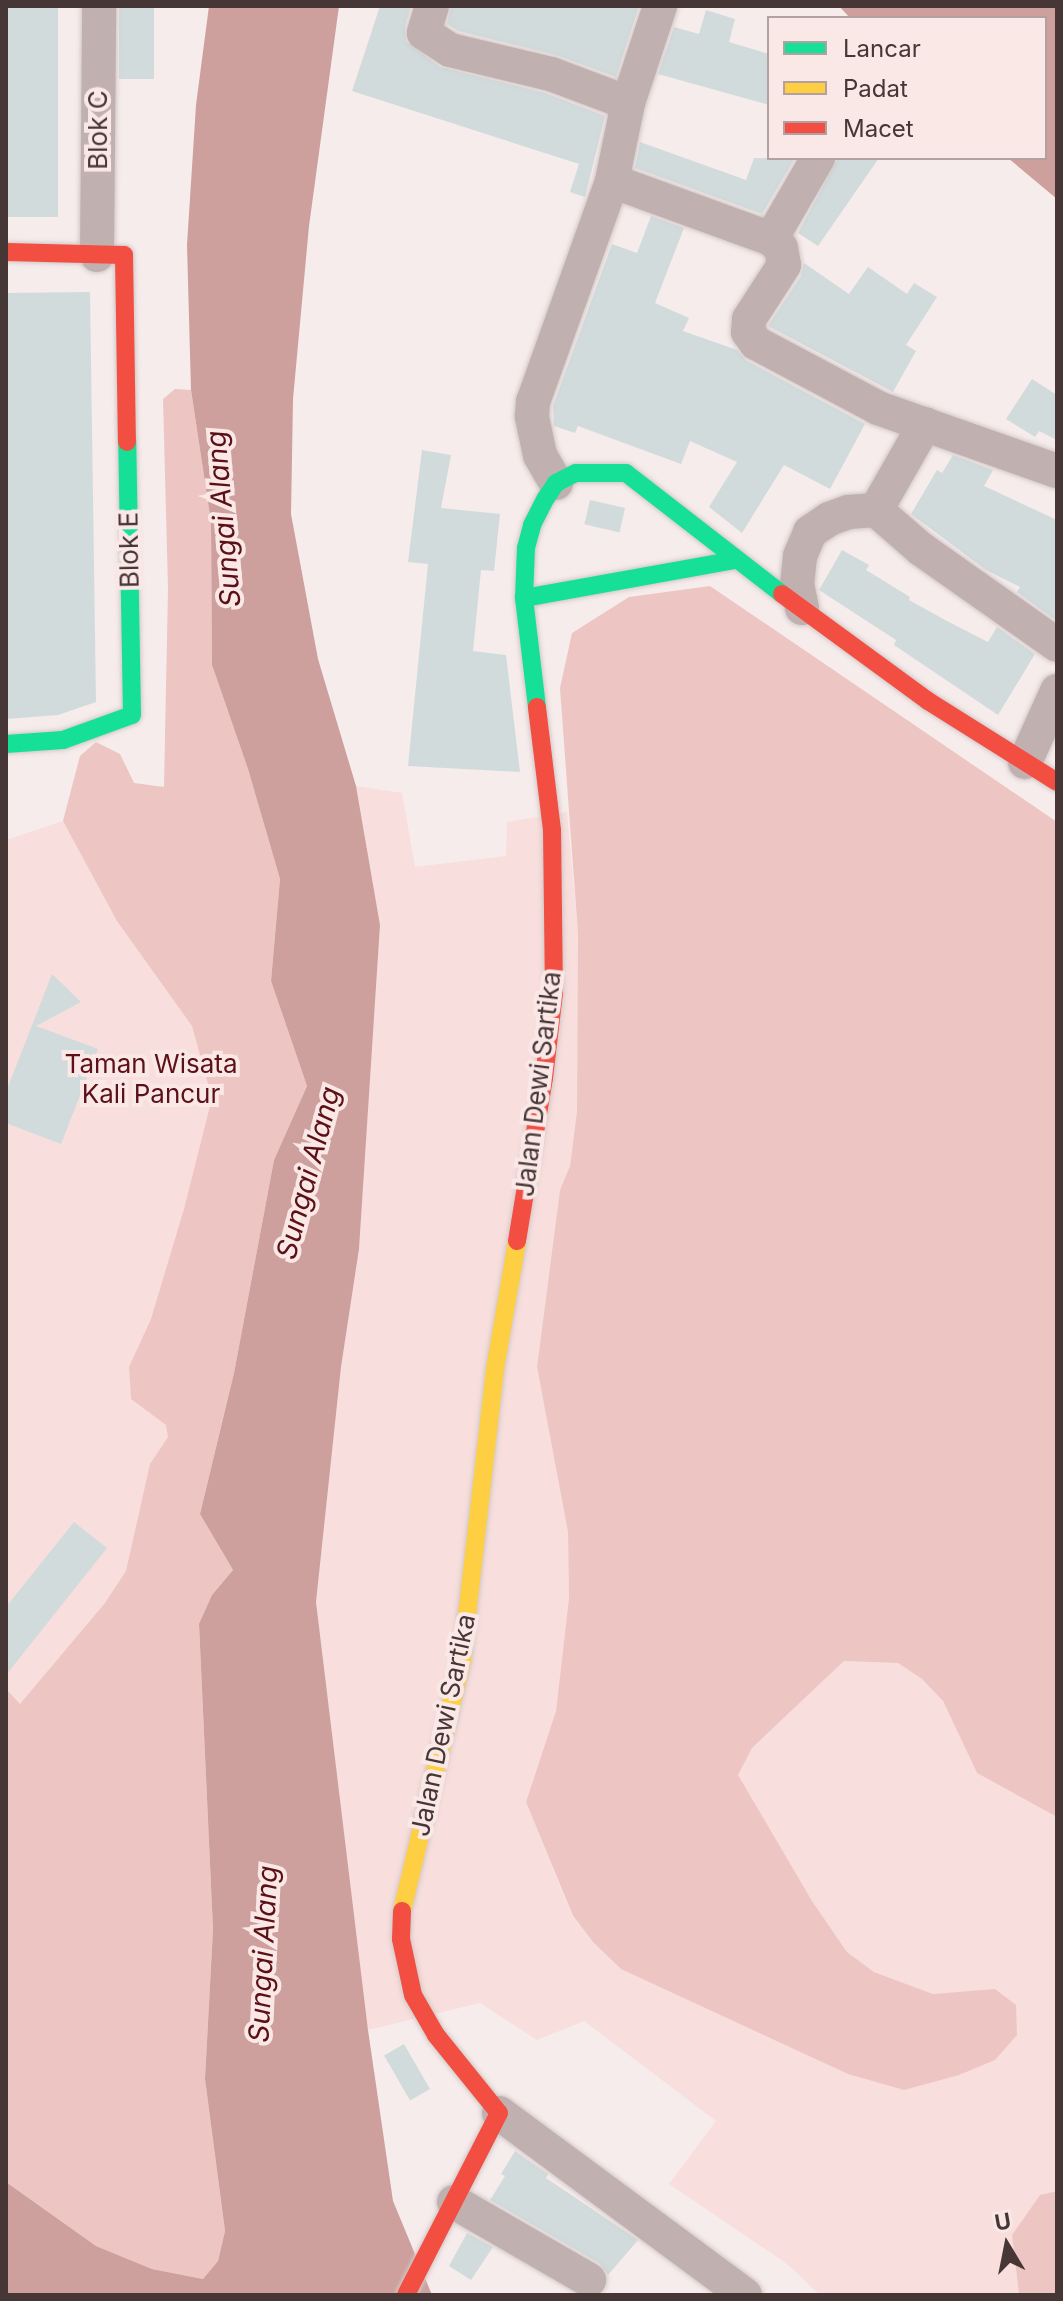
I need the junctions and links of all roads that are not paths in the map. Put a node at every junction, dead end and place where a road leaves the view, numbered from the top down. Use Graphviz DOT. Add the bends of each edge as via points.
graph roads {
  1 [pos="99,6"];
  2 [pos="432,6"];
  3 [pos="660,6"];
  4 [pos="628,103"];
  5 [pos="817,160"];
  6 [pos="612,181"];
  7 [pos="771,239"];
  8 [pos="6,252"];
  9 [pos="110,255"];
  10 [pos="925,424"];
  11 [pos="1057,471"];
  12 [pos="556,483"];
  13 [pos="876,510"];
  14 [pos="735,560"];
  15 [pos="524,598"];
  16 [pos="802,608"];
  17 [pos="1057,645"];
  18 [pos="1057,691"];
  19 [pos="6,744"];
  20 [pos="1025,762"];
  21 [pos="1057,782"];
  22 [pos="499,2113"];
  23 [pos="454,2202"];
  24 [pos="589,2280"];
  25 [pos="406,2295"];
  26 [pos="745,2295"];
  1 -- 9 [label="street, Blok C"];
  2 -- 4 [label="street" via="424,33 450,50 551,74"];
  3 -- 4 [label="street"];
  4 -- 6 [label="street"];
  5 -- 7 [label="street"];
  6 -- 7 [label="street"];
  6 -- 12 [label="street" via="533,402 540,455"];
  7 -- 10 [label="street" via="785,256 784,265 749,319 751,337 878,408"];
  8 -- 9 [label="street"];
  9 -- 19 [label="street, Blok E" via="132,715 63,740"];
  10 -- 11 [label="street"];
  10 -- 13 [label="street"];
  12 -- 14 [label="street" via="576,473 626,473"];
  12 -- 15 [label="street, Jalan Dewi Sartika" via="532,525"];
  13 -- 16 [label="street" via="848,512 810,532 800,556 797,585"];
  13 -- 17 [label="street" via="921,549"];
  14 -- 15 [label="street"];
  14 -- 16 [label="street"];
  15 -- 22 [label="street, Jalan Dewi Sartika" via="552,830 554,993 495,1369 462,1659 402,1907 401,1939 413,1995 436,2035"];
  16 -- 20 [label="street" via="928,701"];
  18 -- 20 [label="street"];
  20 -- 21 [label="street"];
  22 -- 23 [label="street"];
  22 -- 26 [label="street"];
  23 -- 24 [label="street"];
  23 -- 25 [label="street"];
}
